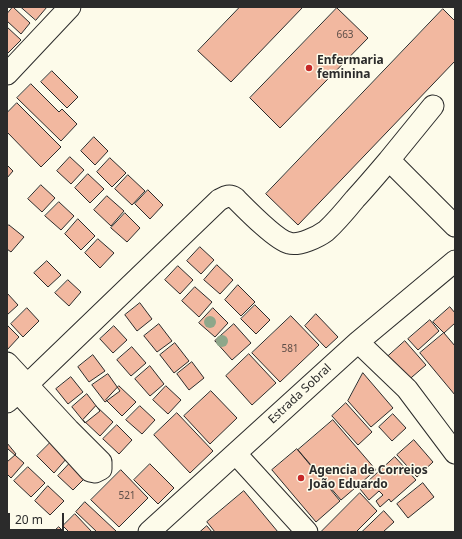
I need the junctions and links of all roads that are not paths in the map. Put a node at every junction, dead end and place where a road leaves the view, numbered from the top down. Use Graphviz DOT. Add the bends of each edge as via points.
graph roads {
  1 [pos="70,7"];
  2 [pos="7,74"];
  3 [pos="433,106"];
  4 [pos="389,160"];
  5 [pos="455,226"];
  6 [pos="455,261"];
  7 [pos="358,342"];
  8 [pos="7,363"];
  9 [pos="15,390"];
  10 [pos="455,453"];
  11 [pos="236,454"];
  12 [pos="149,532"];
  13 [pos="307,532"];
  1 -- 2 [label="street"];
  3 -- 4 [label="street"];
  4 -- 5 [label="street"];
  4 -- 9 [label="street" via="325,232 297,243 283,240 232,196 219,200"];
  6 -- 7 [label="street, Estrada Sobral"];
  7 -- 10 [label="street" via="407,389"];
  7 -- 11 [label="street, Estrada Sobral"];
  8 -- 9 [label="street"];
  11 -- 12 [label="street, Estrada Sobral"];
  11 -- 13 [label="street"];
}
